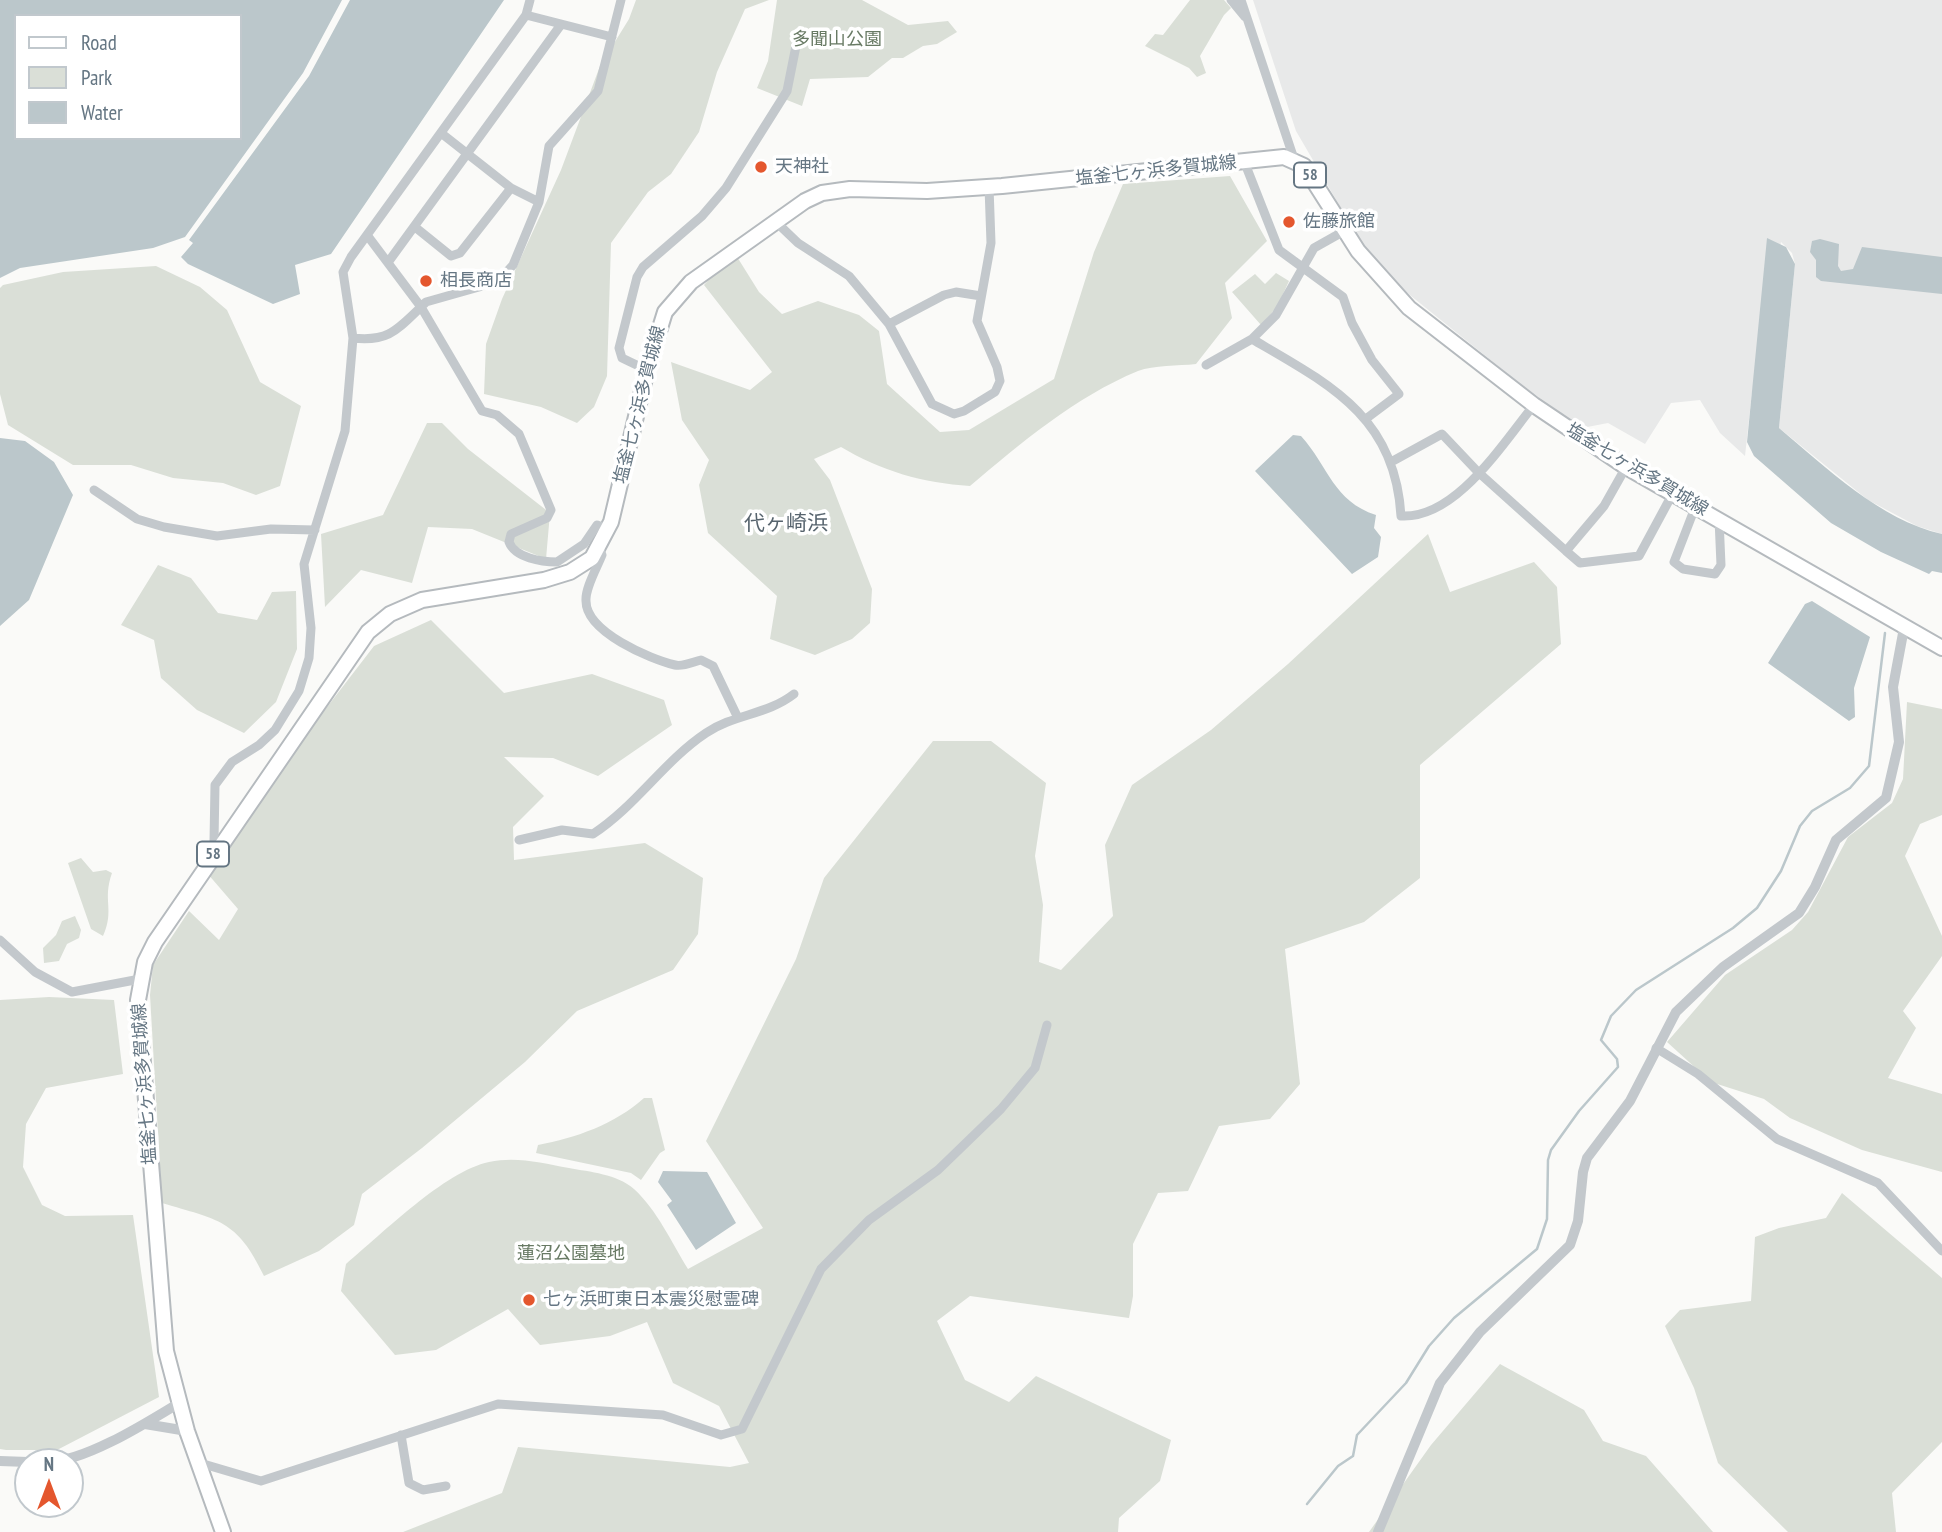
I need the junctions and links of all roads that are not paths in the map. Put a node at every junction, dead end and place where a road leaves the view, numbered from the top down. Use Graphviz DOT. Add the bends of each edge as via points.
graph roads {
  1 [pos="530,0"];
  2 [pos="621,0"];
  3 [pos="1231,0"];
  4 [pos="1241,0"];
  5 [pos="526,15"];
  6 [pos="1250,25"];
  7 [pos="560,26"];
  8 [pos="798,36"];
  9 [pos="612,37"];
  10 [pos="441,133"];
  11 [pos="470,153"];
  12 [pos="1294,159"];
  13 [pos="1244,161"];
  14 [pos="989,187"];
  15 [pos="511,188"];
  16 [pos="539,202"];
  17 [pos="775,221"];
  18 [pos="415,227"];
  19 [pos="1346,230"];
  20 [pos="367,234"];
  21 [pos="389,261"];
  22 [pos="1303,267"];
  23 [pos="981,296"];
  24 [pos="421,307"];
  25 [pos="890,324"];
  26 [pos="353,338"];
  27 [pos="1252,339"];
  28 [pos="1206,365"];
  29 [pos="647,370"];
  30 [pos="1534,405"];
  31 [pos="1367,418"];
  32 [pos="1391,463"];
  33 [pos="1626,467"];
  34 [pos="1478,472"];
  35 [pos="94,491"];
  36 [pos="1673,493"];
  37 [pos="1696,505"];
  38 [pos="1719,519"];
  39 [pos="315,530"];
  40 [pos="609,530"];
  41 [pos="599,548"];
  42 [pos="1566,551"];
  43 [pos="1904,628"];
  44 [pos="1942,648"];
  45 [pos="794,694"];
  46 [pos="737,716"];
  47 [pos="519,840"];
  48 [pos="218,847"];
  49 [pos="0,940"];
  50 [pos="140,979"];
  51 [pos="1047,1025"];
  52 [pos="1656,1048"];
  53 [pos="1942,1251"];
  54 [pos="179,1403"];
  55 [pos="145,1424"];
  56 [pos="187,1431"];
  57 [pos="401,1436"];
  58 [pos="84,1451"];
  59 [pos="200,1463"];
  60 [pos="446,1486"];
  61 [pos="223,1532"];
  62 [pos="1378,1532"];
  1 -- 5 [label="street"];
  2 -- 9 [label="street"];
  3 -- 6 [label="street"];
  4 -- 6 [label="street"];
  5 -- 7 [label="street"];
  5 -- 10 [label="street"];
  6 -- 12 [label="street"];
  7 -- 9 [label="street"];
  7 -- 11 [label="street"];
  8 -- 29 [label="street" via="788,91 726,188 636,277 619,348 622,358"];
  9 -- 16 [label="street" via="598,91 549,146"];
  10 -- 11 [label="street"];
  10 -- 20 [label="street"];
  11 -- 15 [label="street"];
  11 -- 18 [label="street"];
  12 -- 13 [label="main road, 塩釜七ヶ浜多賀城線 / 58"];
  12 -- 19 [label="main road, 塩釜七ヶ浜多賀城線 / 58" via="1304,166"];
  13 -- 14 [label="main road, 塩釜七ヶ浜多賀城線 / 58"];
  13 -- 22 [label="street" via="1279,250"];
  14 -- 17 [label="main road, 塩釜七ヶ浜多賀城線 / 58" via="835,191 805,201"];
  14 -- 23 [label="street" via="991,243"];
  15 -- 16 [label="street"];
  15 -- 18 [label="street" via="460,253 451,256"];
  16 -- 24 [label="street" via="513,265 504,275"];
  17 -- 25 [label="street" via="798,243 849,276"];
  17 -- 29 [label="main road, 塩釜七ヶ浜多賀城線 / 58" via="691,282 670,303 659,324"];
  18 -- 21 [label="street"];
  19 -- 22 [label="street" via="1314,248"];
  19 -- 30 [label="main road, 塩釜七ヶ浜多賀城線 / 58" via="1377,276 1409,308"];
  20 -- 21 [label="street"];
  20 -- 26 [label="street" via="343,272"];
  21 -- 24 [label="street"];
  22 -- 27 [label="street" via="1276,315"];
  22 -- 31 [label="street" via="1343,297 1357,335 1399,394"];
  23 -- 25 [label="street" via="944,295"];
  23 -- 25 [label="street" via="976,321 1000,381 995,391 964,411 954,414 932,404"];
  24 -- 26 [label="street" via="400,328 375,340"];
  24 -- 40 [label="street" via="482,411 497,415 519,434 551,510 547,518 515,530 509,537 511,547 531,558 557,562 584,544 597,525"];
  26 -- 39 [label="street" via="345,431"];
  27 -- 28 [label="street"];
  27 -- 31 [label="street" via="1306,371"];
  29 -- 40 [label="main road, 塩釜七ヶ浜多賀城線 / 58"];
  30 -- 33 [label="main road, 塩釜七ヶ浜多賀城線 / 58"];
  30 -- 34 [label="street"];
  31 -- 32 [label="street"];
  32 -- 34 [label="street" via="1442,434"];
  32 -- 34 [label="street" via="1398,481 1401,516 1417,517 1434,510 1455,498"];
  33 -- 36 [label="main road, 塩釜七ヶ浜多賀城線 / 58"];
  33 -- 42 [label="street" via="1604,506"];
  34 -- 42 [label="street"];
  35 -- 39 [label="street" via="137,519 164,527 217,536 271,529"];
  36 -- 37 [label="main road, 塩釜七ヶ浜多賀城線 / 58"];
  36 -- 42 [label="street" via="1639,556 1580,563"];
  37 -- 38 [label="main road, 塩釜七ヶ浜多賀城線 / 58"];
  37 -- 38 [label="street" via="1674,562 1683,569 1715,574 1721,565"];
  38 -- 43 [label="main road, 塩釜七ヶ浜多賀城線 / 58"];
  39 -- 48 [label="street" via="304,564 312,642 305,675 275,730 232,762 215,785 214,841"];
  40 -- 41 [label="main road, 塩釜七ヶ浜多賀城線 / 58"];
  41 -- 46 [label="street" via="602,555 586,601 590,614 620,643 646,655 678,666 701,660 713,666"];
  41 -- 48 [label="main road, 塩釜七ヶ浜多賀城線 / 58" via="581,566 557,576 429,598 382,620 348,656"];
  43 -- 44 [label="main road, 塩釜七ヶ浜多賀城線 / 58"];
  43 -- 52 [label="street" via="1893,687 1899,742 1886,798 1836,840 1799,913 1702,986 1676,1012"];
  45 -- 46 [label="street" via="780,705"];
  46 -- 47 [label="street" via="706,732 593,834 562,830"];
  48 -- 50 [label="main road, 塩釜七ヶ浜多賀城線 / 58" via="155,942"];
  49 -- 50 [label="street" via="35,972 72,992"];
  50 -- 54 [label="main road, 塩釜七ヶ浜多賀城線 / 58" via="159,1296"];
  51 -- 57 [label="street" via="1035,1068 1001,1109 938,1170 869,1220 821,1269 743,1429 721,1435 663,1415 498,1404"];
  52 -- 53 [label="street" via="1698,1074 1777,1139 1878,1183"];
  52 -- 62 [label="street" via="1630,1101 1587,1158 1570,1245 1479,1332 1440,1383"];
  54 -- 55 [label="street"];
  54 -- 56 [label="main road, 塩釜七ヶ浜多賀城線 / 58"];
  55 -- 56 [label="street"];
  55 -- 58 [label="street"];
  56 -- 59 [label="main road, 塩釜七ヶ浜多賀城線 / 58"];
  57 -- 59 [label="street" via="261,1481"];
  57 -- 60 [label="street" via="410,1483 423,1490"];
  59 -- 61 [label="main road, 塩釜七ヶ浜多賀城線 / 58"];
}
